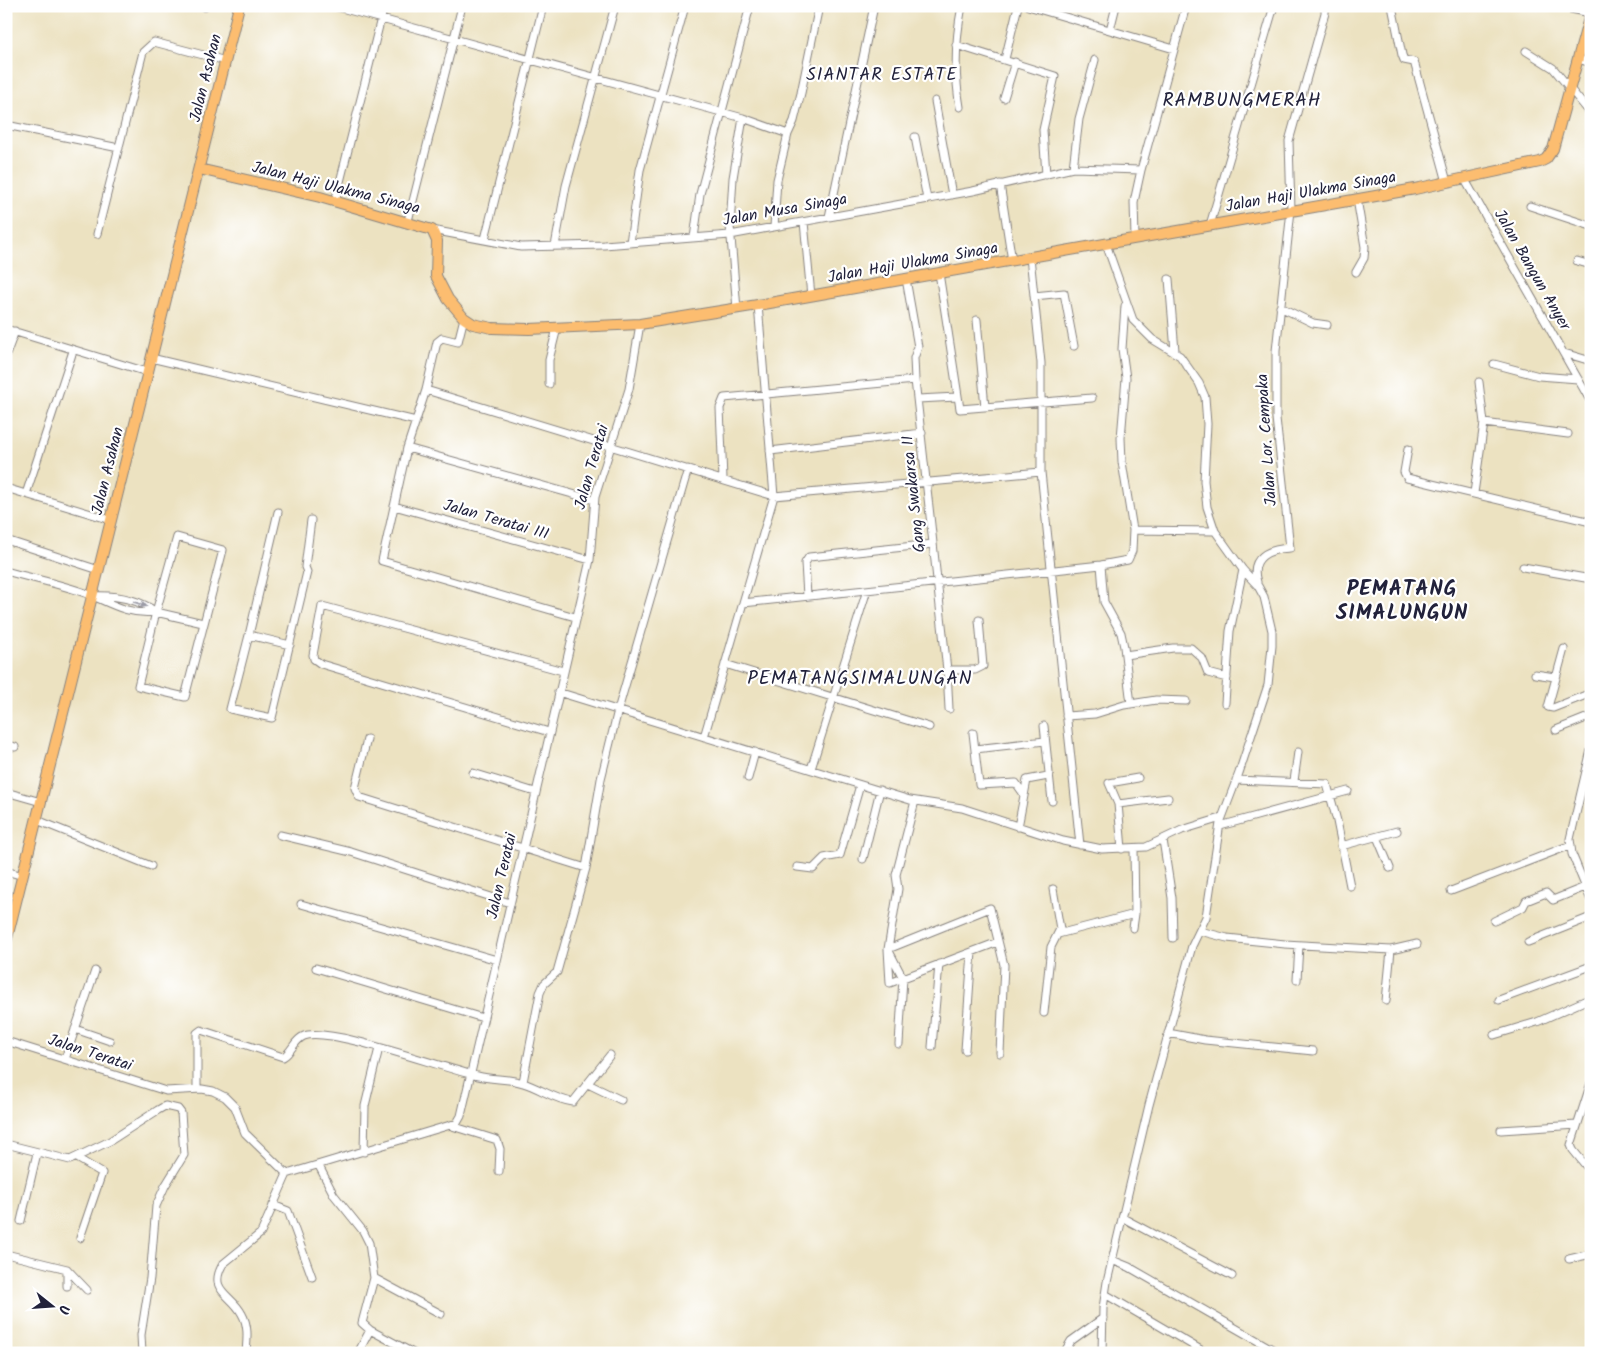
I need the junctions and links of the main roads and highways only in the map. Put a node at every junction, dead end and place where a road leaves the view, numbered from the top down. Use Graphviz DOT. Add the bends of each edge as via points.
graph roads {
  1 [pos="239,6"];
  2 [pos="1591,12"];
  3 [pos="199,169"];
  4 [pos="6,942"];
  1 -- 3 [label="main road, Jalan Asahan"];
  2 -- 3 [label="main road, Jalan Haji Ulakma Sinaga" via="1554,148 1540,162 1030,258 640,324 482,327 464,318 448,299 436,276 438,248 432,230 408,221"];
  3 -- 4 [label="main road, Jalan Asahan"];
}
